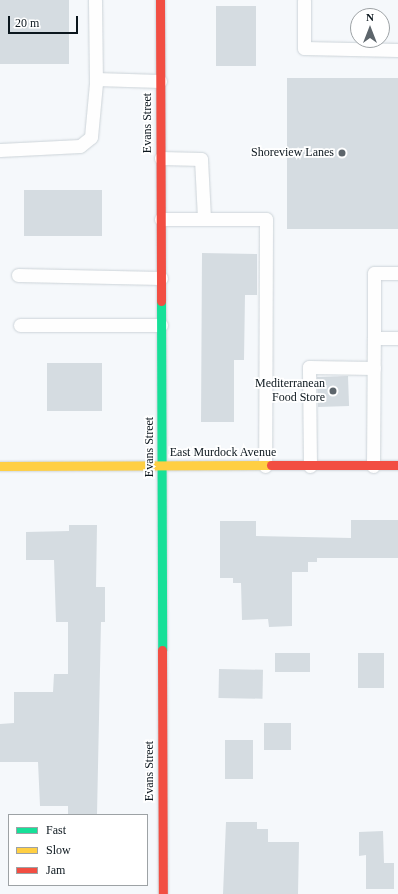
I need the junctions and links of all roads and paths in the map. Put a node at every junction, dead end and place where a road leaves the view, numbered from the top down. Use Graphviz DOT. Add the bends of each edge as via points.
graph roads {
  1 [pos="96,0"];
  2 [pos="160,0"];
  3 [pos="304,0"];
  4 [pos="398,50"];
  5 [pos="96,79"];
  6 [pos="160,81"];
  7 [pos="0,150"];
  8 [pos="161,158"];
  9 [pos="161,219"];
  10 [pos="204,219"];
  11 [pos="398,273"];
  12 [pos="18,275"];
  13 [pos="161,278"];
  14 [pos="20,325"];
  15 [pos="162,325"];
  16 [pos="374,338"];
  17 [pos="398,338"];
  18 [pos="374,368"];
  19 [pos="162,465"];
  20 [pos="0,466"];
  21 [pos="266,466"];
  22 [pos="310,466"];
  23 [pos="373,466"];
  24 [pos="398,466"];
  25 [pos="164,894"];
  1 -- 5 [label="lane"];
  2 -- 6 [label="street, Evans Street"];
  3 -- 4 [label="lane" via="304,48"];
  5 -- 6 [label="lane"];
  5 -- 7 [label="lane" via="91,137 80,146"];
  6 -- 8 [label="street, Evans Street"];
  8 -- 9 [label="street, Evans Street"];
  8 -- 10 [label="lane" via="201,159"];
  9 -- 10 [label="lane"];
  9 -- 13 [label="street, Evans Street"];
  10 -- 21 [label="lane" via="266,219"];
  11 -- 16 [label="lane" via="374,273"];
  12 -- 13 [label="lane"];
  13 -- 15 [label="street, Evans Street"];
  14 -- 15 [label="lane"];
  15 -- 19 [label="street, Evans Street"];
  16 -- 17 [label="lane"];
  16 -- 18 [label="lane"];
  18 -- 22 [label="lane" via="309,367"];
  18 -- 23 [label="lane"];
  19 -- 20 [label="street, East Murdock Avenue"];
  19 -- 21 [label="street, East Murdock Avenue"];
  19 -- 25 [label="street, Evans Street"];
  21 -- 22 [label="street, East Murdock Avenue"];
  22 -- 23 [label="street, East Murdock Avenue"];
  23 -- 24 [label="street, East Murdock Avenue"];
}
